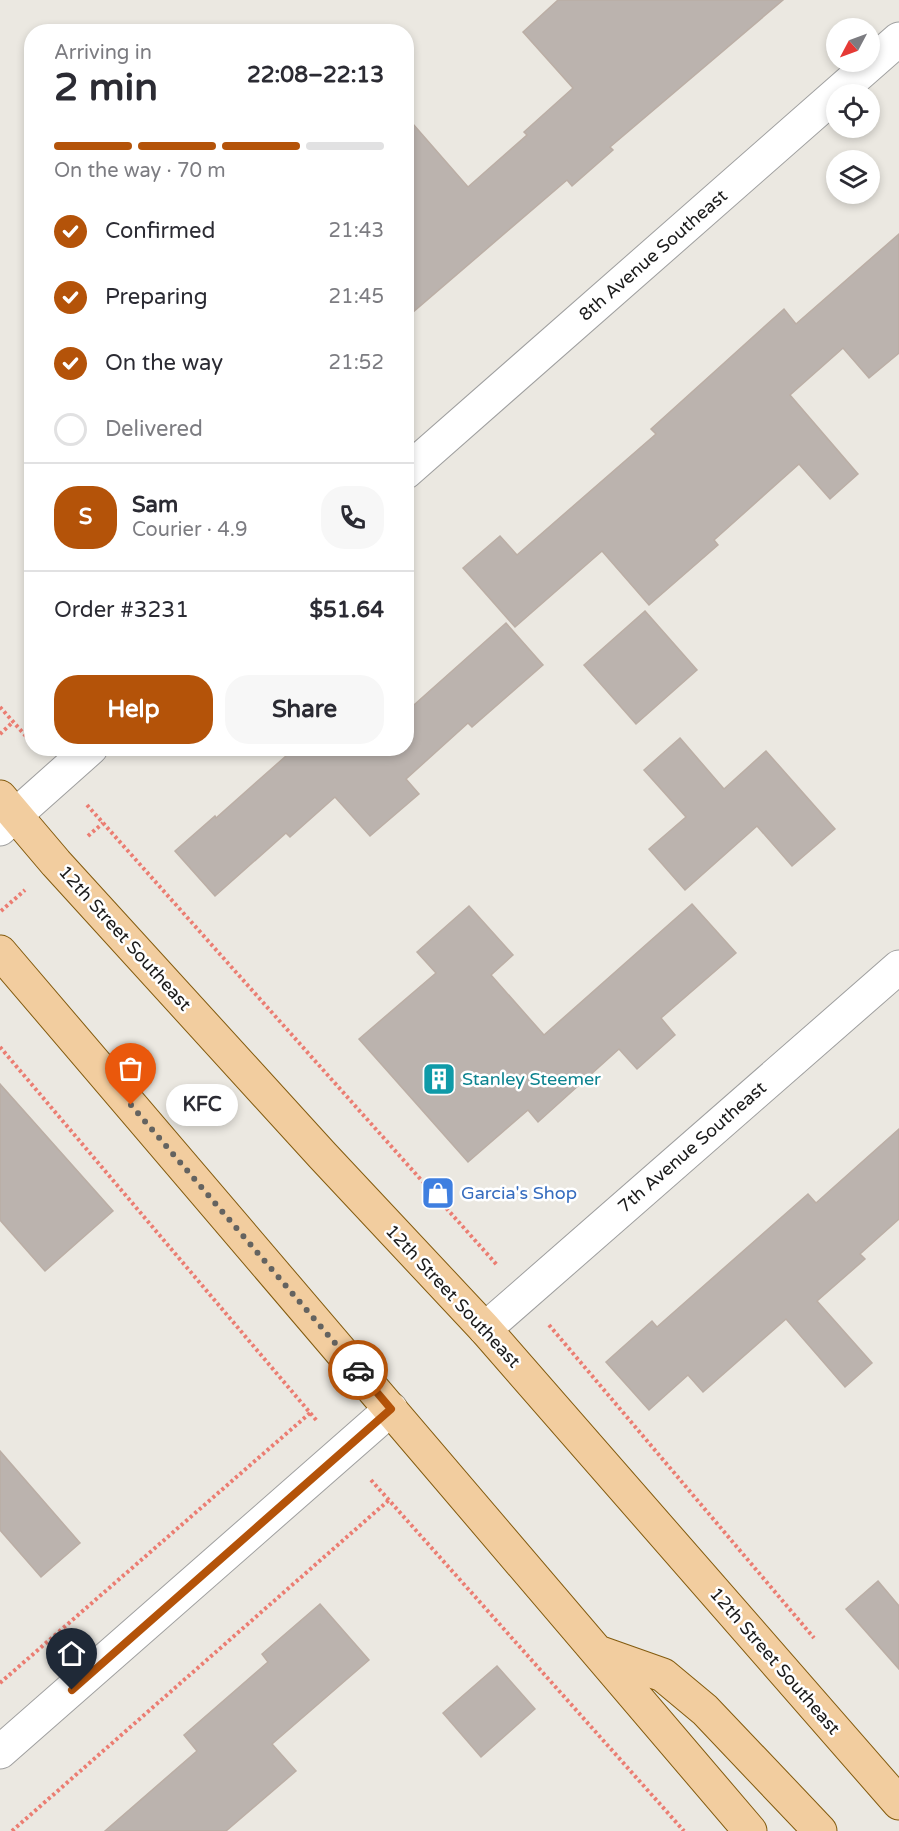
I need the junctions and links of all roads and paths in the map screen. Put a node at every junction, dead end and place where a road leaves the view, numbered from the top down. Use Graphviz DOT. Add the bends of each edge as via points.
graph roads {
  1 [pos="899,39"];
  2 [pos="414,465"];
  3 [pos="0,707"];
  4 [pos="13,722"];
  5 [pos="0,734"];
  6 [pos="24,734"];
  7 [pos="81,756"];
  8 [pos="5,814"];
  9 [pos="103,823"];
  10 [pos="0,952"];
  11 [pos="899,967"];
  12 [pos="0,1047"];
  13 [pos="484,1251"];
  14 [pos="485,1329"];
  15 [pos="561,1340"];
  16 [pos="391,1409"];
  17 [pos="814,1639"];
  18 [pos="596,1652"];
  19 [pos="0,1683"];
  20 [pos="0,1752"];
  21 [pos="899,1803"];
  22 [pos="12,1831"];
  23 [pos="684,1831"];
  24 [pos="750,1831"];
  25 [pos="820,1831"];
  1 -- 2 [label="street, 8th Avenue Southeast"];
  3 -- 4 [label="path"];
  4 -- 5 [label="path"];
  4 -- 6 [label="path"];
  7 -- 8 [label="street"];
  8 -- 14 [label="main road, 12th Street Southeast" via="56,862"];
  9 -- 13 [label="path"];
  10 -- 16 [label="main road"];
  11 -- 14 [label="street, 7th Avenue Southeast"];
  12 -- 19 [label="path" via="309,1413"];
  14 -- 21 [label="main road, 12th Street Southeast"];
  15 -- 17 [label="path"];
  16 -- 18 [label="main road"];
  16 -- 20 [label="street"];
  18 -- 24 [label="main road"];
  18 -- 25 [label="main road" via="663,1675 705,1710"];
  22 -- 23 [label="path" via="389,1500"];
}
